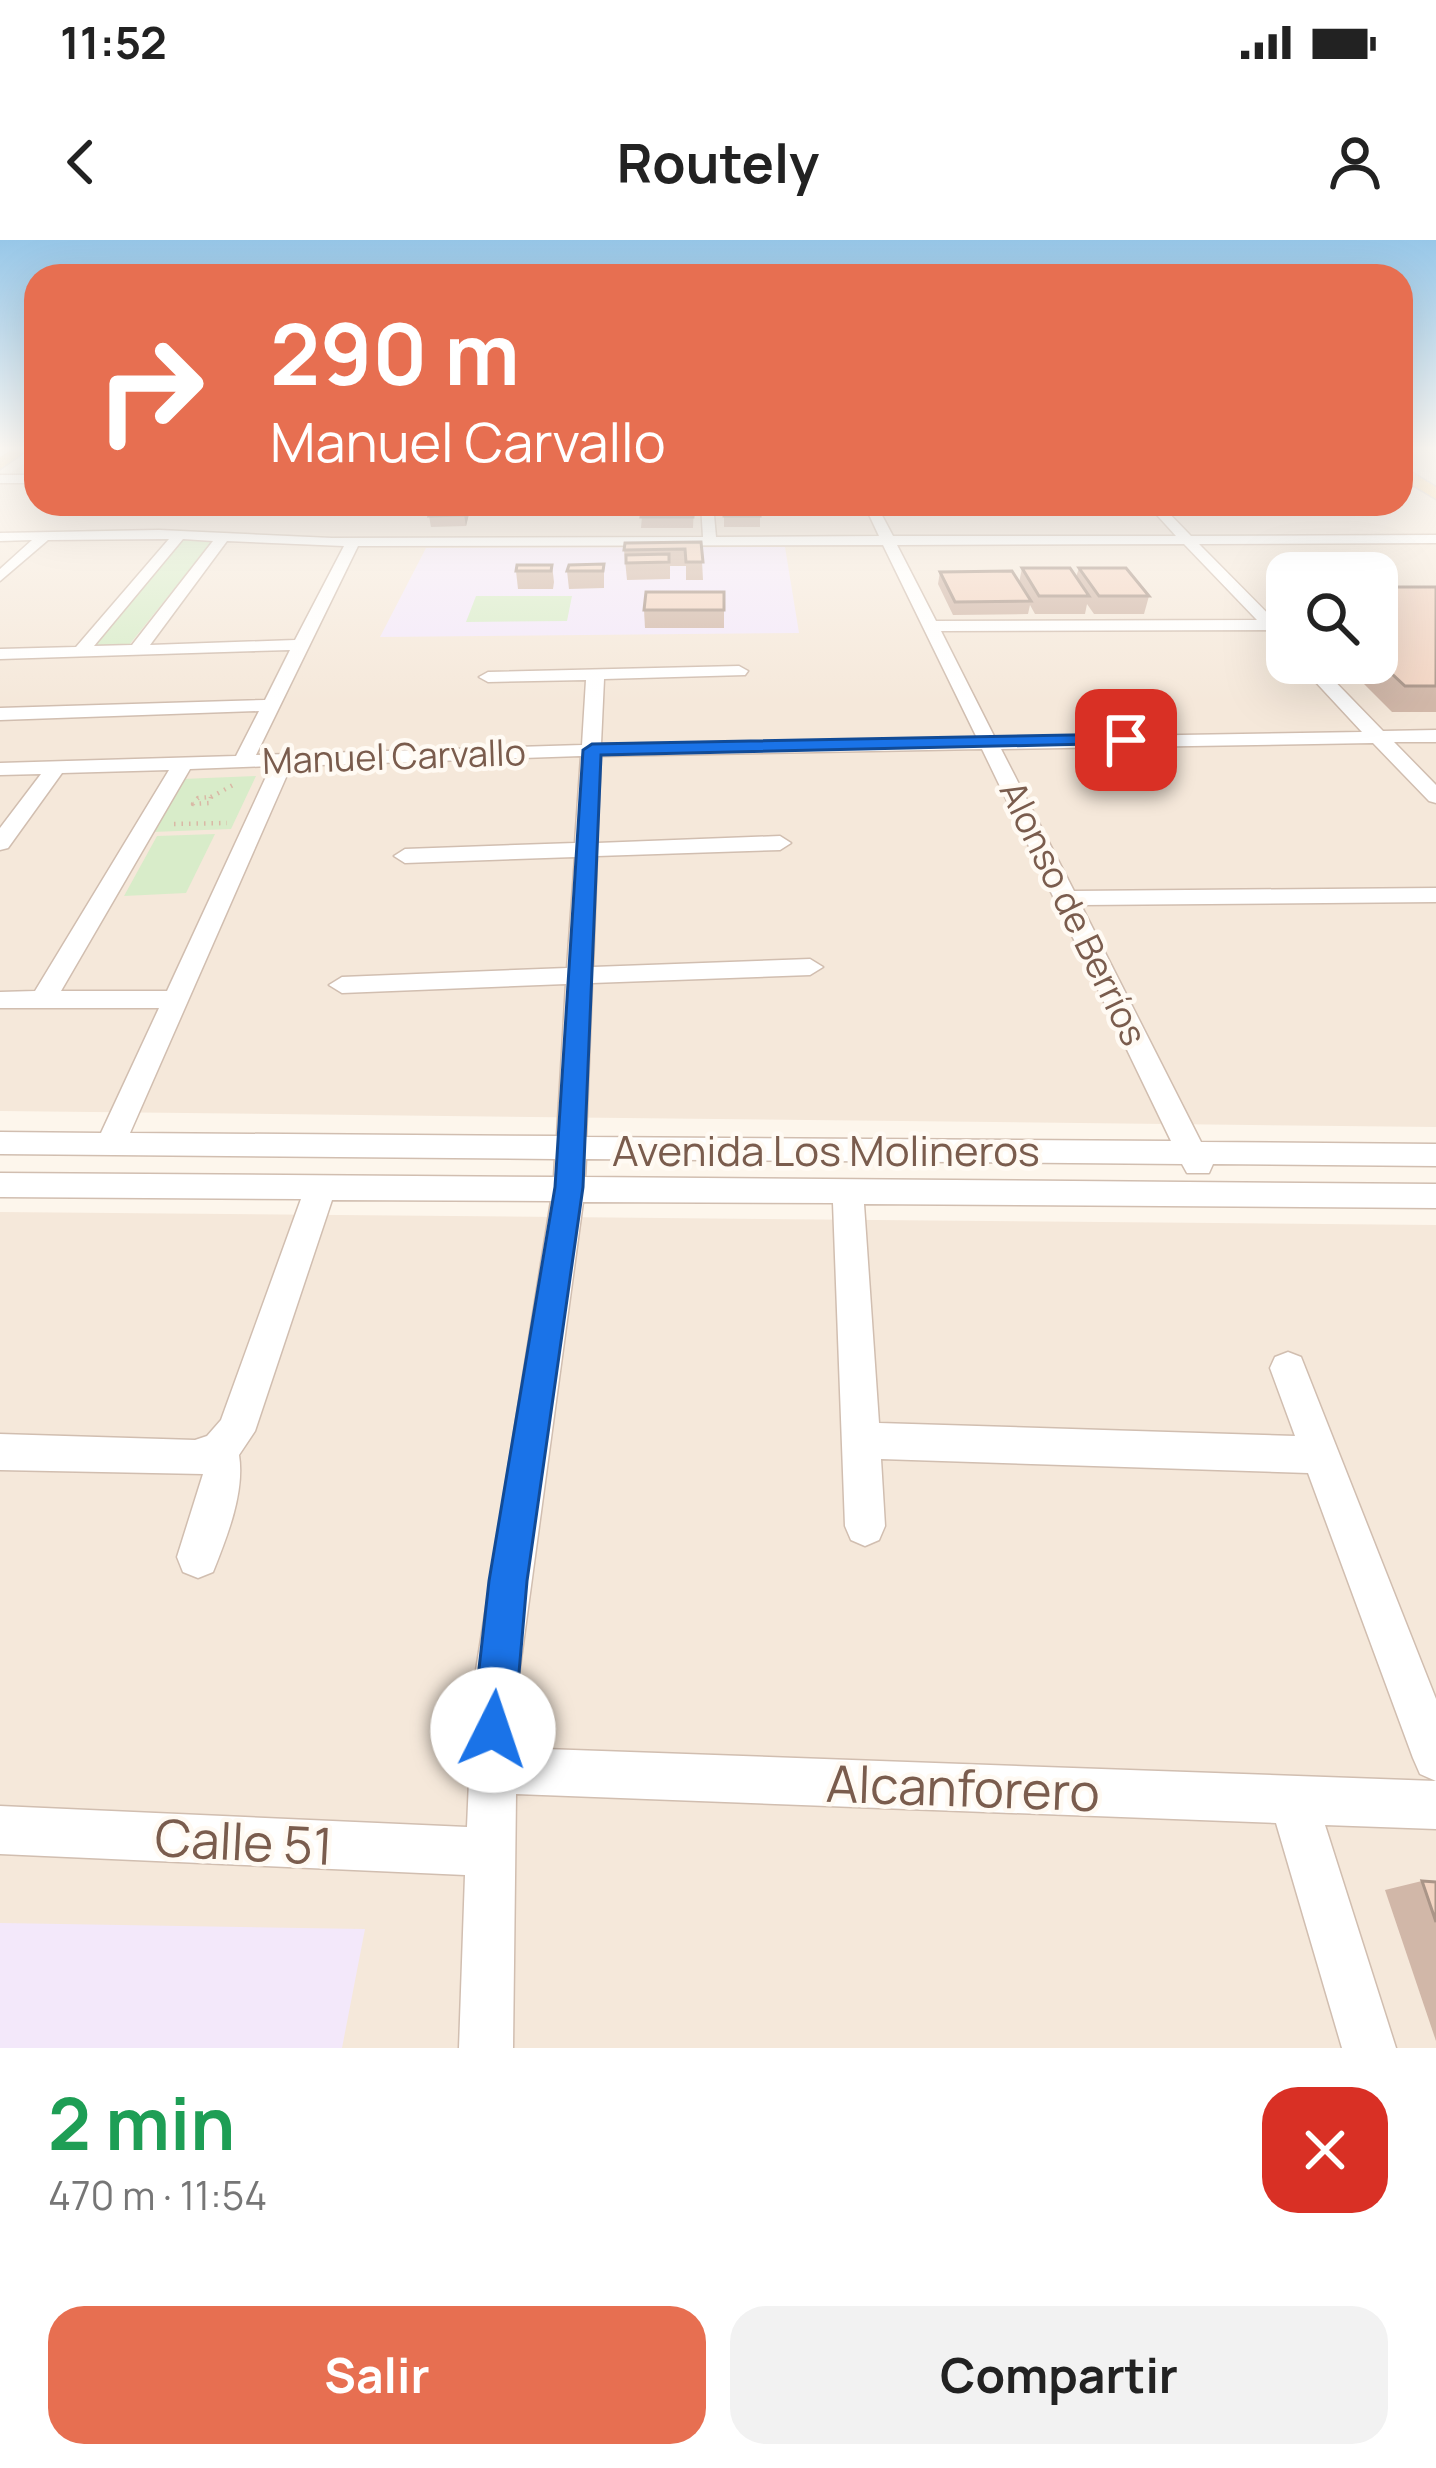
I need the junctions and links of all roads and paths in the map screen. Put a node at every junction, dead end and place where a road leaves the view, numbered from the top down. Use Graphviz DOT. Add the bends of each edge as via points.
graph roads {
  1 [pos="709,534"];
  2 [pos="883,534"];
  3 [pos="1184,534"];
  4 [pos="179,535"];
  5 [pos="45,536"];
  6 [pos="0,537"];
  7 [pos="223,537"];
  8 [pos="1188,539"];
  9 [pos="1436,539"];
  10 [pos="1128,540"];
  11 [pos="886,541"];
  12 [pos="352,542"];
  13 [pos="710,542"];
  14 [pos="1063,558"];
  15 [pos="0,577"];
  16 [pos="1266,621"];
  17 [pos="1266,625"];
  18 [pos="932,626"];
  19 [pos="302,645"];
  20 [pos="137,650"];
  21 [pos="81,652"];
  22 [pos="0,654"];
  23 [pos="739,671"];
  24 [pos="595,675"];
  25 [pos="488,677"];
  26 [pos="1327,684"];
  27 [pos="272,705"];
  28 [pos="0,714"];
  29 [pos="1436,736"];
  30 [pos="1378,737"];
  31 [pos="989,741"];
  32 [pos="592,750"];
  33 [pos="284,760"];
  34 [pos="243,761"];
  35 [pos="183,763"];
  36 [pos="56,767"];
  37 [pos="0,769"];
  38 [pos="1436,796"];
  39 [pos="197,806"];
  40 [pos="231,823"];
  41 [pos="187,824"];
  42 [pos="158,825"];
  43 [pos="0,843"];
  44 [pos="780,843"];
  45 [pos="588,850"];
  46 [pos="405,856"];
  47 [pos="1436,895"];
  48 [pos="1066,898"];
  49 [pos="810,967"];
  50 [pos="582,976"];
  51 [pos="342,985"];
  52 [pos="176,999"];
  53 [pos="0,1000"];
  54 [pos="44,1000"];
  55 [pos="0,1143"];
  56 [pos="110,1145"];
  57 [pos="1192,1153"];
  58 [pos="1436,1155"];
  59 [pos="570,1167"];
  60 [pos="0,1184"];
  61 [pos="321,1186"];
  62 [pos="848,1190"];
  63 [pos="1212,1194"];
  64 [pos="1432,1203"];
  65 [pos="1288,1368"];
  66 [pos="861,1441"];
  67 [pos="219,1450"];
  68 [pos="0,1452"];
  69 [pos="1322,1455"];
  70 [pos="866,1526"];
  71 [pos="198,1557"];
  72 [pos="1436,1758"];
  73 [pos="491,1770"];
  74 [pos="1293,1799"];
  75 [pos="1436,1804"];
  76 [pos="0,1830"];
  77 [pos="488,1852"];
  78 [pos="486,2048"];
  79 [pos="1369,2048"];
  1 -- 13 [label="street"];
  2 -- 11 [label="street, Alonso de Berríos"];
  3 -- 8 [label="street"];
  4 -- 5 [label="street"];
  4 -- 7 [label="street"];
  4 -- 21 [label="street"];
  5 -- 6 [label="street"];
  5 -- 15 [label="street"];
  7 -- 12 [label="street"];
  7 -- 20 [label="street"];
  8 -- 9 [label="street"];
  8 -- 10 [label="street"];
  8 -- 16 [label="street"];
  10 -- 11 [label="street"];
  10 -- 14 [label="street" via="1130,555"];
  11 -- 13 [label="street"];
  11 -- 18 [label="street, Alonso de Berríos"];
  12 -- 13 [label="street"];
  12 -- 19 [label="street"];
  17 -- 18 [label="street"];
  18 -- 31 [label="street, Alonso de Berríos"];
  19 -- 20 [label="street"];
  19 -- 27 [label="street"];
  20 -- 21 [label="street"];
  21 -- 22 [label="street"];
  23 -- 24 [label="street"];
  24 -- 25 [label="street"];
  24 -- 32 [label="street"];
  26 -- 30 [label="street"];
  27 -- 28 [label="street"];
  27 -- 34 [label="street"];
  29 -- 30 [label="street, Manuel Carvallo"];
  30 -- 31 [label="street, Manuel Carvallo"];
  30 -- 38 [label="street"];
  31 -- 32 [label="street, Manuel Carvallo"];
  31 -- 48 [label="street, Alonso de Berríos"];
  32 -- 33 [label="street, Manuel Carvallo"];
  32 -- 45 [label="street"];
  33 -- 34 [label="street, Manuel Carvallo"];
  33 -- 52 [label="street"];
  34 -- 35 [label="street, Manuel Carvallo"];
  35 -- 36 [label="street, Manuel Carvallo"];
  35 -- 54 [label="street"];
  36 -- 37 [label="street, Manuel Carvallo"];
  36 -- 43 [label="street"];
  39 -- 41 [label="path"];
  40 -- 41 [label="path"];
  41 -- 42 [label="path"];
  44 -- 45 [label="street"];
  45 -- 46 [label="street"];
  45 -- 50 [label="street"];
  47 -- 48 [label="street"];
  48 -- 57 [label="street, Alonso de Berríos"];
  49 -- 50 [label="street"];
  50 -- 51 [label="street"];
  50 -- 59 [label="street"];
  52 -- 54 [label="street"];
  52 -- 56 [label="street"];
  53 -- 54 [label="street"];
  55 -- 56 [label="street, Avenida Los Molineros"];
  56 -- 59 [label="street, Avenida Los Molineros"];
  57 -- 58 [label="street, Avenida Los Molineros"];
  57 -- 59 [label="street, Avenida Los Molineros"];
  57 -- 63 [label="street, Alonso de Berríos"];
  59 -- 61 [label="street, Avenida Los Molineros"];
  59 -- 62 [label="street, Avenida Los Molineros"];
  59 -- 73 [label="street" via="508,1581"];
  60 -- 61 [label="street, Avenida Los Molineros"];
  61 -- 67 [label="street" via="236,1431"];
  62 -- 63 [label="street, Avenida Los Molineros"];
  62 -- 66 [label="street"];
  63 -- 64 [label="street, Avenida Los Molineros"];
  65 -- 69 [label="street"];
  66 -- 69 [label="street"];
  66 -- 70 [label="street"];
  67 -- 68 [label="street" via="195,1458"];
  67 -- 71 [label="street" via="223,1477"];
  69 -- 72 [label="street"];
  73 -- 74 [label="street, Alcanforero"];
  73 -- 77 [label="street"];
  74 -- 75 [label="street, Alcanforero"];
  74 -- 79 [label="street"];
  76 -- 77 [label="street, Calle 51"];
  77 -- 78 [label="street"];
}
